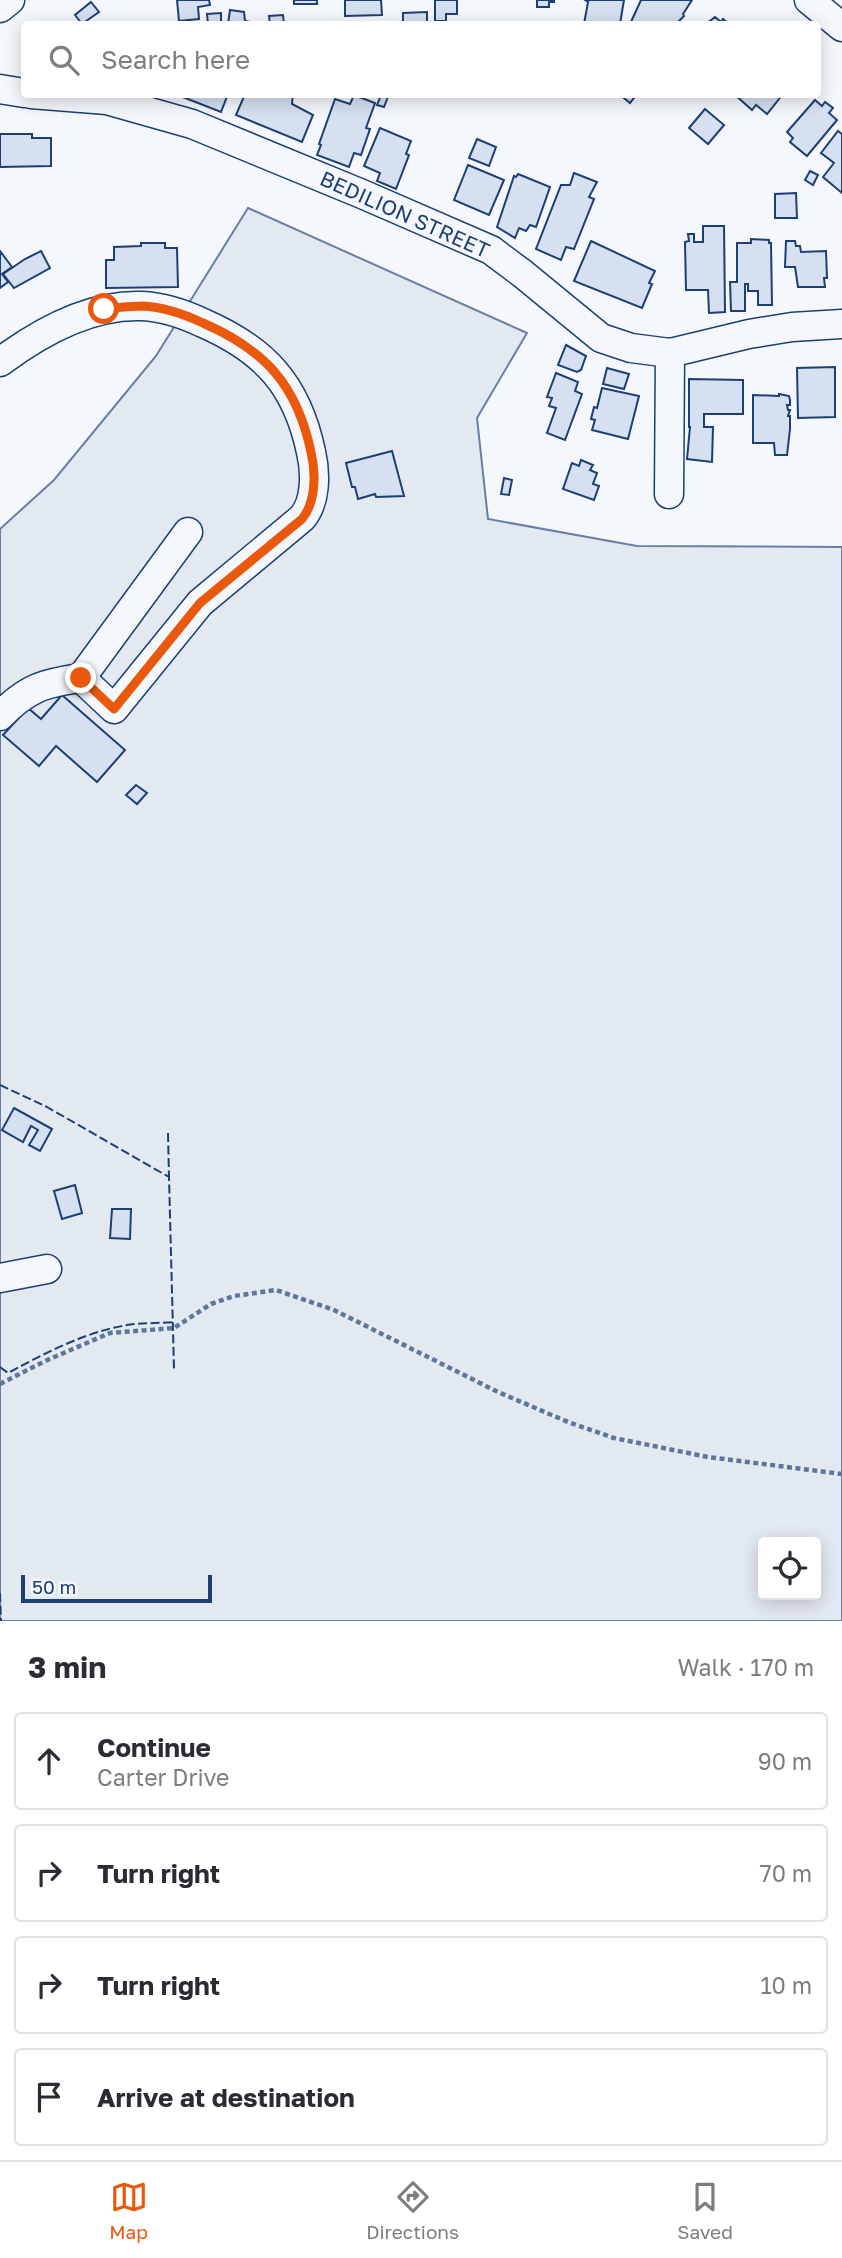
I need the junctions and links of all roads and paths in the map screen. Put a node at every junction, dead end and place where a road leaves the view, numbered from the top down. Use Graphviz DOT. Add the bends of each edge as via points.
graph roads {
  1 [pos="9,0"];
  2 [pos="809,0"];
  3 [pos="0,8"];
  4 [pos="842,27"];
  5 [pos="0,89"];
  6 [pos="21,92"];
  7 [pos="82,98"];
  8 [pos="842,324"];
  9 [pos="670,353"];
  10 [pos="0,362"];
  11 [pos="669,494"];
  12 [pos="188,532"];
  13 [pos="81,678"];
  14 [pos="0,716"];
  15 [pos="47,1269"];
  16 [pos="0,1278"];
  17 [pos="0,1384"];
  18 [pos="842,1474"];
  1 -- 3 [label="street"];
  2 -- 4 [label="street"];
  5 -- 6 [label="street"];
  7 -- 9 [label="street, BEDILION STREET" via="107,100 204,129 491,250 601,338"];
  8 -- 9 [label="street, BEDILION STREET" via="749,334"];
  9 -- 11 [label="street"];
  10 -- 13 [label="street" via="69,321 104,309 142,306 183,314 233,336 269,363 295,402 308,439 314,480 309,510 200,603 114,709"];
  12 -- 13 [label="street"];
  13 -- 14 [label="street" via="48,682 17,699"];
  15 -- 16 [label="street"];
  17 -- 18 [label="path" via="110,1333 174,1328 211,1304 276,1290 334,1310 498,1392 614,1438 708,1457"];
}
